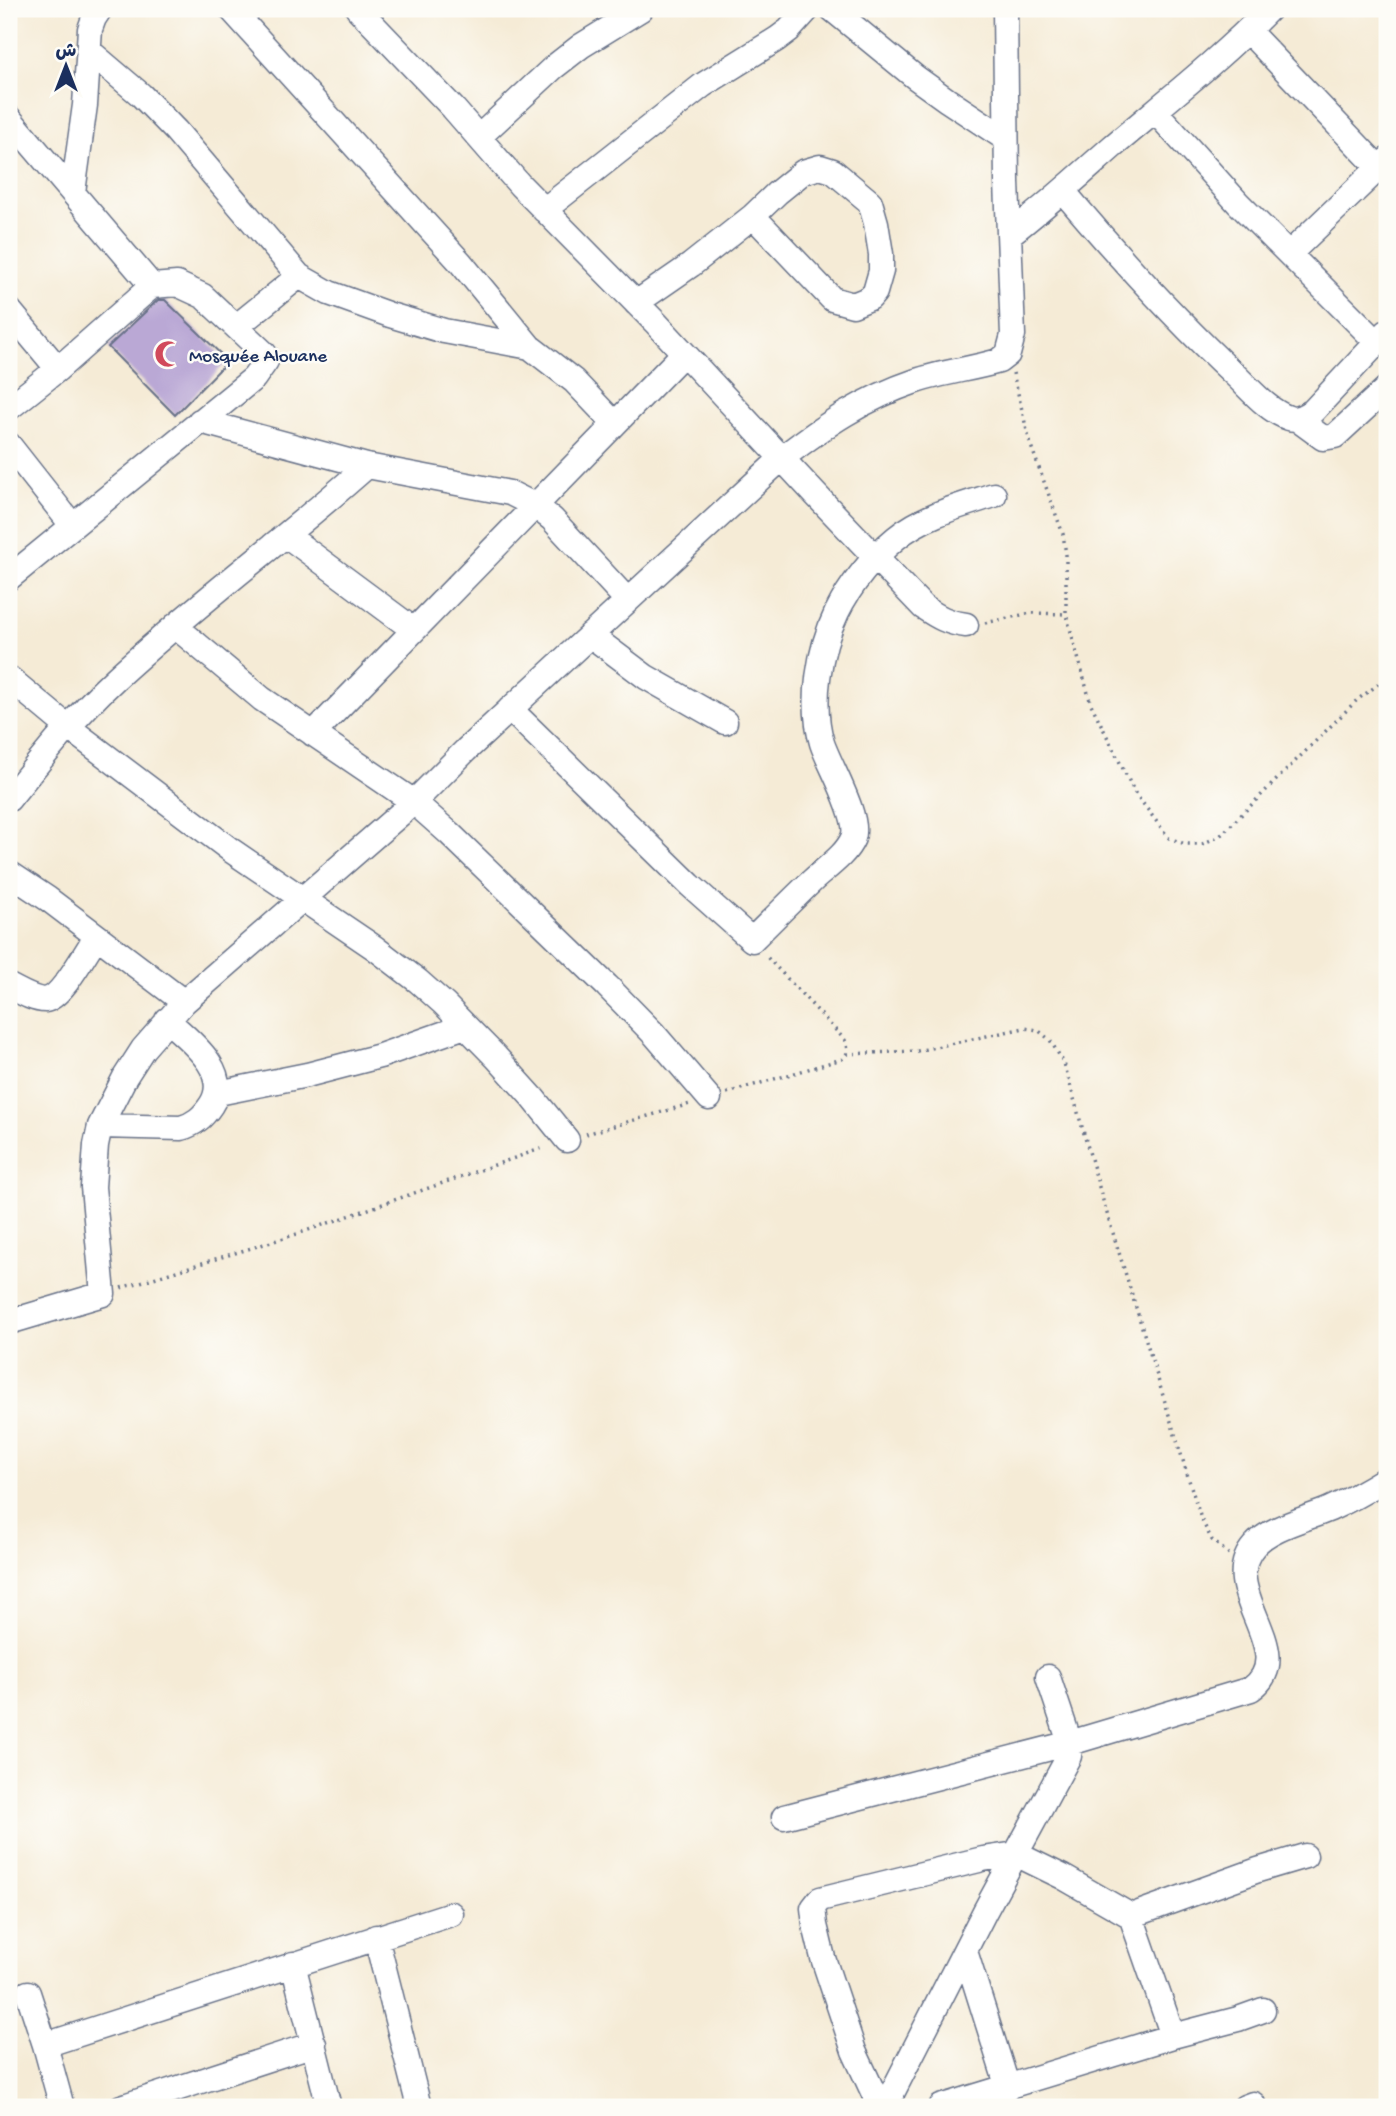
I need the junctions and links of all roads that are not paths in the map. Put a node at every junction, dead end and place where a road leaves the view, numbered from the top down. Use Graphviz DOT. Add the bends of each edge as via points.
graph roads {
  1 [pos="100,9"];
  2 [pos="231,9"];
  3 [pos="358,9"];
  4 [pos="642,9"];
  5 [pos="808,9"];
  6 [pos="832,9"];
  7 [pos="1004,9"];
  8 [pos="1269,9"];
  9 [pos="1248,31"];
  10 [pos="88,50"];
  11 [pos="1155,111"];
  12 [pos="9,118"];
  13 [pos="479,137"];
  14 [pos="1006,139"];
  15 [pos="1383,164"];
  16 [pos="1063,191"];
  17 [pos="73,192"];
  18 [pos="544,210"];
  19 [pos="753,216"];
  20 [pos="1010,234"];
  21 [pos="1289,254"];
  22 [pos="299,276"];
  23 [pos="152,286"];
  24 [pos="636,303"];
  25 [pos="9,310"];
  26 [pos="237,326"];
  27 [pos="1382,337"];
  28 [pos="530,347"];
  29 [pos="683,354"];
  30 [pos="58,369"];
  31 [pos="1387,388"];
  32 [pos="9,408"];
  33 [pos="1297,419"];
  34 [pos="200,421"];
  35 [pos="614,424"];
  36 [pos="9,445"];
  37 [pos="782,458"];
  38 [pos="367,466"];
  39 [pos="994,495"];
  40 [pos="534,505"];
  41 [pos="72,525"];
  42 [pos="286,535"];
  43 [pos="876,557"];
  44 [pos="9,578"];
  45 [pos="627,600"];
  46 [pos="966,625"];
  47 [pos="175,626"];
  48 [pos="414,631"];
  49 [pos="590,635"];
  50 [pos="9,678"];
  51 [pos="510,709"];
  52 [pos="725,722"];
  53 [pos="69,727"];
  54 [pos="313,734"];
  55 [pos="9,799"];
  56 [pos="414,802"];
  57 [pos="9,873"];
  58 [pos="302,900"];
  59 [pos="96,937"];
  60 [pos="9,986"];
  61 [pos="176,1011"];
  62 [pos="465,1026"];
  63 [pos="218,1093"];
  64 [pos="709,1098"];
  65 [pos="100,1126"];
  66 [pos="567,1140"];
  67 [pos="9,1322"];
  68 [pos="1387,1478"];
  69 [pos="1048,1677"];
  70 [pos="1070,1743"];
  71 [pos="784,1817"];
  72 [pos="1016,1854"];
  73 [pos="1305,1856"];
  74 [pos="451,1913"];
  75 [pos="1131,1916"];
  76 [pos="376,1937"];
  77 [pos="965,1951"];
  78 [pos="293,1964"];
  79 [pos="28,1993"];
  80 [pos="1263,2010"];
  81 [pos="1173,2036"];
  82 [pos="313,2044"];
  83 [pos="45,2045"];
  84 [pos="1008,2088"];
  85 [pos="62,2107"];
  86 [pos="121,2107"];
  87 [pos="329,2107"];
  88 [pos="419,2107"];
  89 [pos="883,2107"];
  90 [pos="941,2107"];
  1 -- 10 [label="street" via="90,29"];
  2 -- 28 [label="street" via="461,263"];
  3 -- 13 [label="street"];
  4 -- 13 [label="street" via="563,60"];
  5 -- 18 [label="street" via="789,30 703,85"];
  6 -- 14 [label="street" via="915,77"];
  7 -- 14 [label="street"];
  8 -- 9 [label="street"];
  9 -- 11 [label="street"];
  9 -- 15 [label="street"];
  10 -- 17 [label="street"];
  10 -- 22 [label="street" via="176,131"];
  11 -- 16 [label="street"];
  11 -- 21 [label="street"];
  12 -- 17 [label="street"];
  13 -- 18 [label="street"];
  14 -- 20 [label="street"];
  15 -- 21 [label="street"];
  16 -- 20 [label="street"];
  16 -- 33 [label="street" via="1111,249 1218,359 1268,405"];
  17 -- 23 [label="street"];
  18 -- 24 [label="street"];
  19 -- 19 [label="street" via="803,172 820,167 833,171 861,192 874,212 881,254 875,292 853,305 832,299"];
  19 -- 24 [label="street"];
  20 -- 37 [label="street" via="1013,335 1009,355 882,393 838,417"];
  21 -- 27 [label="street"];
  22 -- 26 [label="street"];
  22 -- 28 [label="street" via="329,293 444,331"];
  23 -- 26 [label="street" via="177,284 203,296"];
  23 -- 30 [label="street"];
  24 -- 29 [label="street"];
  25 -- 30 [label="street"];
  26 -- 34 [label="street" via="266,360 254,378"];
  27 -- 33 [label="street" via="1329,397"];
  28 -- 35 [label="street" via="574,381"];
  29 -- 35 [label="street"];
  29 -- 37 [label="street"];
  30 -- 32 [label="street"];
  31 -- 33 [label="street" via="1335,436 1323,438"];
  34 -- 38 [label="street"];
  34 -- 41 [label="street"];
  35 -- 40 [label="street"];
  36 -- 41 [label="street"];
  37 -- 43 [label="street"];
  37 -- 45 [label="street"];
  38 -- 40 [label="street" via="510,493"];
  38 -- 42 [label="street"];
  39 -- 43 [label="street" via="924,520"];
  40 -- 45 [label="street"];
  40 -- 48 [label="street"];
  41 -- 44 [label="street"];
  42 -- 47 [label="street"];
  42 -- 48 [label="street"];
  43 -- 46 [label="street" via="923,607 939,618"];
  43 -- 51 [label="street" via="828,633 818,691 822,743 854,819 853,838 752,940 690,886"];
  45 -- 49 [label="street"];
  47 -- 53 [label="street"];
  47 -- 54 [label="street" via="251,691"];
  48 -- 54 [label="street"];
  49 -- 51 [label="street"];
  49 -- 52 [label="street" via="646,677"];
  50 -- 53 [label="street"];
  51 -- 56 [label="street"];
  53 -- 55 [label="street"];
  53 -- 58 [label="street"];
  54 -- 56 [label="street"];
  56 -- 58 [label="street"];
  56 -- 64 [label="street" via="607,986"];
  57 -- 59 [label="street"];
  58 -- 61 [label="street"];
  58 -- 62 [label="street" via="418,981"];
  59 -- 60 [label="street" via="54,997 38,999"];
  59 -- 61 [label="street"];
  61 -- 63 [label="street" via="218,1079"];
  61 -- 65 [label="street" via="125,1077"];
  62 -- 63 [label="street" via="380,1056"];
  62 -- 66 [label="street"];
  63 -- 65 [label="street" via="200,1119 181,1128"];
  65 -- 67 [label="street" via="93,1187 103,1294"];
  68 -- 70 [label="street" via="1339,1505 1267,1534 1252,1547 1244,1570 1246,1590 1268,1661 1258,1684"];
  69 -- 70 [label="street"];
  70 -- 71 [label="street"];
  70 -- 72 [label="street" via="1067,1763"];
  72 -- 75 [label="street"];
  72 -- 77 [label="street"];
  72 -- 89 [label="street" via="816,1903 814,1917 823,1958 854,2051"];
  73 -- 75 [label="street"];
  74 -- 76 [label="street"];
  75 -- 81 [label="street"];
  76 -- 78 [label="street"];
  76 -- 88 [label="street"];
  77 -- 84 [label="street"];
  77 -- 89 [label="street"];
  78 -- 82 [label="street"];
  78 -- 83 [label="street"];
  79 -- 83 [label="street"];
  80 -- 81 [label="street"];
  81 -- 84 [label="street"];
  82 -- 86 [label="street"];
  82 -- 87 [label="street"];
  83 -- 85 [label="street"];
  84 -- 90 [label="street"];
}
